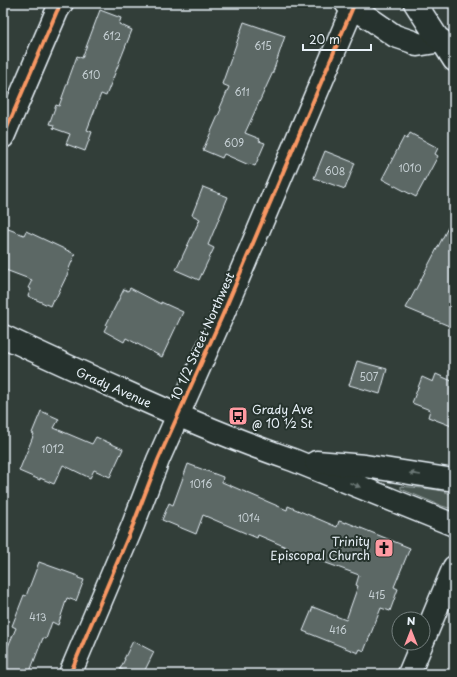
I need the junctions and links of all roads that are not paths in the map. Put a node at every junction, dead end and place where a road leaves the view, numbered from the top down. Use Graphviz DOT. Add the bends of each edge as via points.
graph roads {
  1 [pos="62,3"];
  2 [pos="416,3"];
  3 [pos="349,5"];
  4 [pos="442,40"];
  5 [pos="454,60"];
  6 [pos="3,137"];
  7 [pos="3,336"];
  8 [pos="178,416"];
  9 [pos="293,460"];
  10 [pos="454,480"];
  11 [pos="454,525"];
  12 [pos="454,567"];
  13 [pos="431,621"];
  14 [pos="418,651"];
  15 [pos="70,674"];
  16 [pos="409,674"];
  1 -- 6 [label="street"];
  2 -- 4 [label="street" via="437,37"];
  3 -- 4 [label="street" via="395,36 417,45"];
  3 -- 8 [label="street, 10 1/2 Street Northwest" via="223,314"];
  4 -- 5 [label="street"];
  7 -- 8 [label="street, Grady Avenue"];
  8 -- 9 [label="street, Grady Avenue"];
  8 -- 15 [label="street, 10 1/2 Street Northwest"];
  10 -- 9 [label="street, Grady Avenue, one-way" via="365,466"];
  9 -- 11 [label="street, Grady Avenue, one-way"];
  12 -- 13 [label="street"];
  14 -- 16 [label="street"];
}
